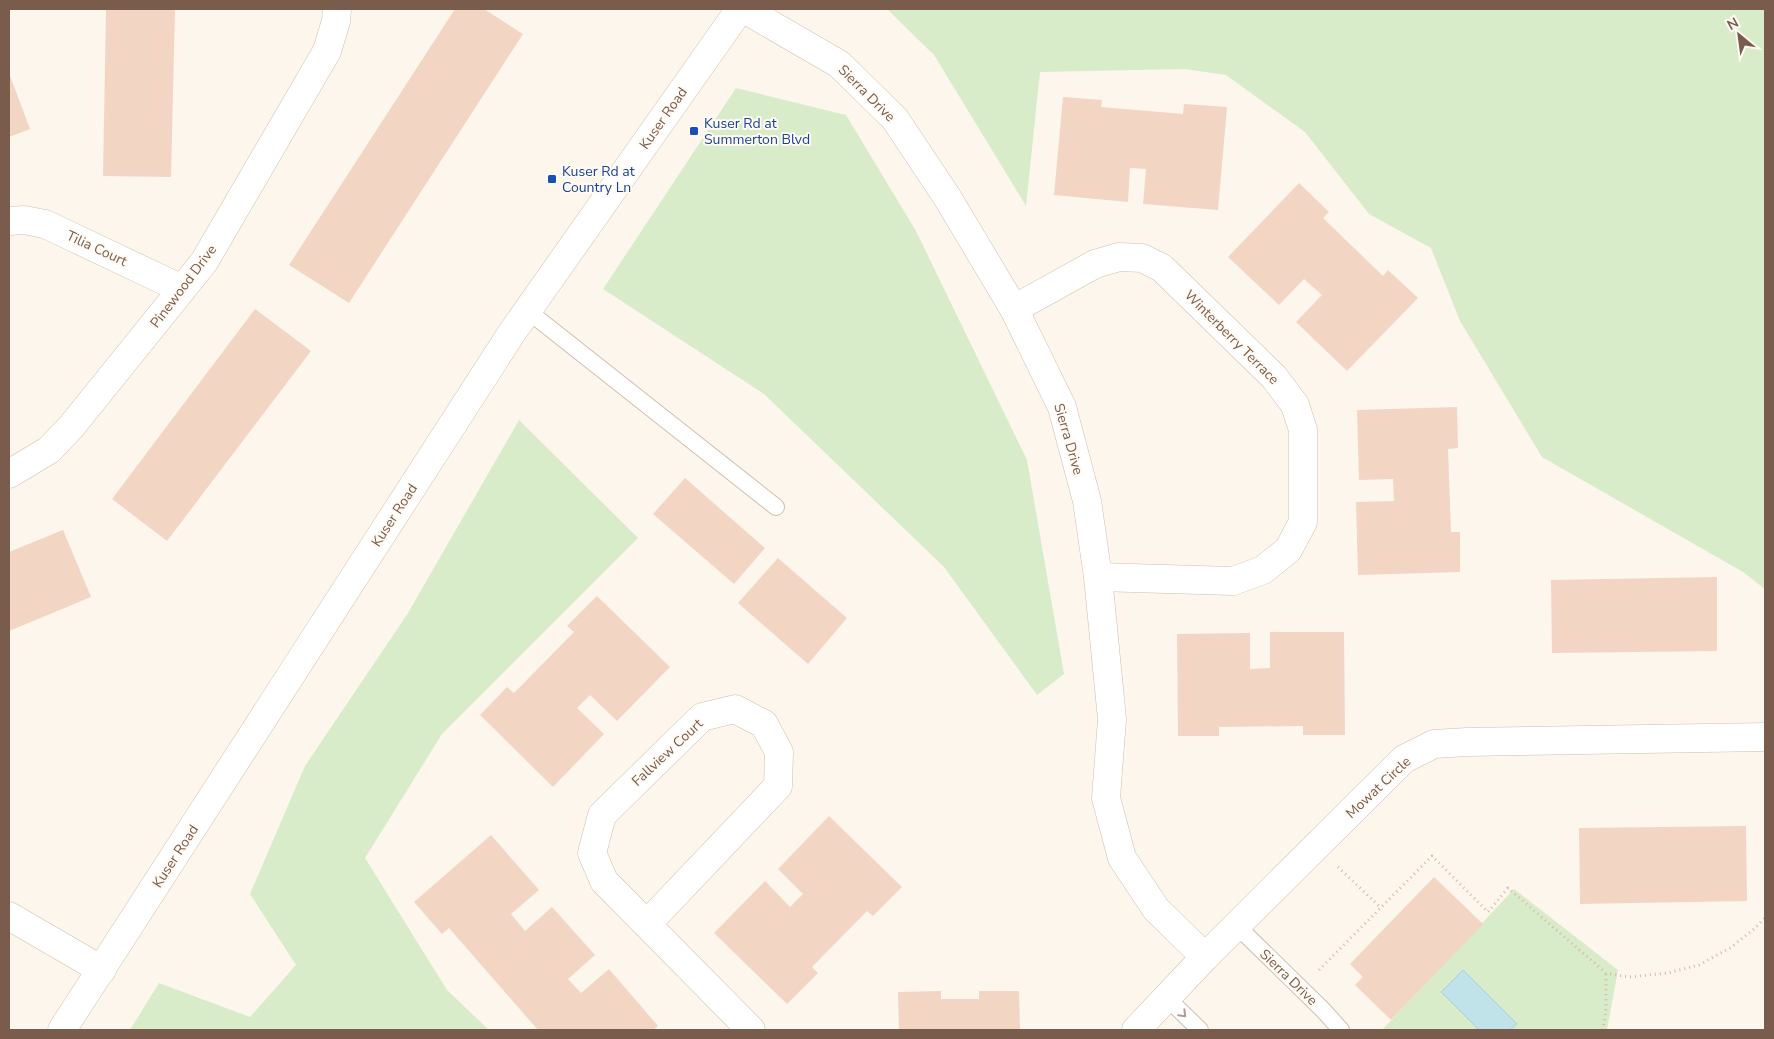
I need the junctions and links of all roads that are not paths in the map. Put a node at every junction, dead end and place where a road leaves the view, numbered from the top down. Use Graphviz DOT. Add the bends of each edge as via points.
graph roads {
  1 [pos="337,9"];
  2 [pos="740,9"];
  3 [pos="744,9"];
  4 [pos="9,221"];
  5 [pos="182,289"];
  6 [pos="1014,309"];
  7 [pos="528,311"];
  8 [pos="9,474"];
  9 [pos="776,507"];
  10 [pos="1098,577"];
  11 [pos="1765,738"];
  12 [pos="9,916"];
  13 [pos="647,924"];
  14 [pos="1236,925"];
  15 [pos="1205,957"];
  16 [pos="102,970"];
  17 [pos="1167,998"];
  18 [pos="62,1030"];
  19 [pos="751,1030"];
  20 [pos="1136,1030"];
  21 [pos="1200,1030"];
  22 [pos="1341,1030"];
  1 -- 5 [label="street, Pinewood Drive" via="326,51 204,262"];
  2 -- 7 [label="street, Kuser Road"];
  3 -- 6 [label="street, Sierra Drive" via="840,64 895,119 947,197"];
  4 -- 5 [label="street, Tilia Court" via="45,224"];
  5 -- 8 [label="street, Pinewood Drive" via="71,427 49,450"];
  6 -- 10 [label="street, Sierra Drive" via="1062,407 1087,502"];
  6 -- 10 [label="street, Winterberry Terrace" via="1095,264 1119,257 1142,258 1162,268 1274,377 1295,405 1303,430 1303,522 1288,550 1263,570 1233,581"];
  7 -- 9 [label="lane"];
  7 -- 16 [label="street, Kuser Road"];
  10 -- 15 [label="street, Sierra Drive" via="1112,719 1106,798 1122,858 1156,909"];
  11 -- 14 [label="street, Mowat Circle" via="1434,744 1404,759"];
  12 -- 16 [label="street"];
  13 -- 13 [label="street, Fallview Court" via="778,786 779,752 764,724 735,709 702,717 602,815 592,853 604,881"];
  13 -- 19 [label="street, Fallview Court"];
  14 -- 15 [label="street, Mowat Circle"];
  14 -- 22 [label="lane, Sierra Drive"];
  15 -- 17 [label="street, Mowat Circle"];
  16 -- 18 [label="street, Kuser Road"];
  17 -- 20 [label="street, Mowat Circle"];
  17 -- 21 [label="lane, one-way"];
}
